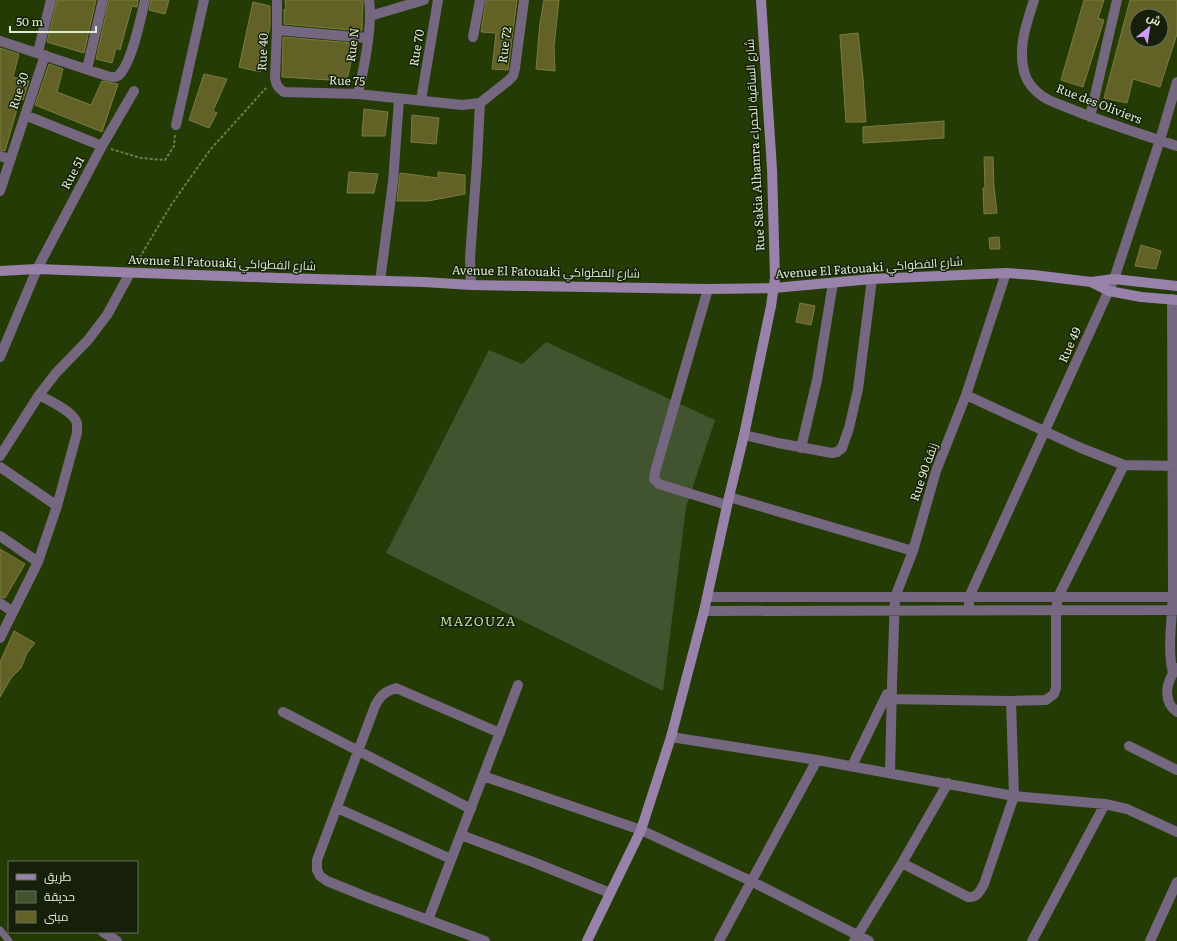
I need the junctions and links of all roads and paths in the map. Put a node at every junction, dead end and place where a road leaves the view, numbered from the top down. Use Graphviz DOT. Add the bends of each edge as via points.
graph roads {
  1 [pos="51,0"];
  2 [pos="103,0"];
  3 [pos="145,0"];
  4 [pos="204,0"];
  5 [pos="277,0"];
  6 [pos="369,0"];
  7 [pos="424,0"];
  8 [pos="438,0"];
  9 [pos="480,0"];
  10 [pos="524,0"];
  11 [pos="761,0"];
  12 [pos="1034,0"];
  13 [pos="1117,0"];
  14 [pos="370,16"];
  15 [pos="277,30"];
  16 [pos="473,37"];
  17 [pos="367,38"];
  18 [pos="0,41"];
  19 [pos="41,54"];
  20 [pos="87,69"];
  21 [pos="275,78"];
  22 [pos="1177,82"];
  23 [pos="134,91"];
  24 [pos="293,93"];
  25 [pos="358,94"];
  26 [pos="399,99"];
  27 [pos="421,100"];
  28 [pos="480,103"];
  29 [pos="26,115"];
  30 [pos="1090,117"];
  31 [pos="176,125"];
  32 [pos="1160,140"];
  33 [pos="102,146"];
  34 [pos="1177,146"];
  35 [pos="0,156"];
  36 [pos="10,159"];
  37 [pos="0,191"];
  38 [pos="37,269"];
  39 [pos="0,271"];
  40 [pos="130,273"];
  41 [pos="1006,273"];
  42 [pos="872,279"];
  43 [pos="1114,279"];
  44 [pos="380,281"];
  45 [pos="1091,282"];
  46 [pos="833,283"];
  47 [pos="471,285"];
  48 [pos="1177,286"];
  49 [pos="774,288"];
  50 [pos="708,289"];
  51 [pos="1109,291"];
  52 [pos="1174,300"];
  53 [pos="0,357"];
  54 [pos="39,395"];
  55 [pos="966,395"];
  56 [pos="1046,431"];
  57 [pos="744,435"];
  58 [pos="800,448"];
  59 [pos="0,456"];
  60 [pos="1124,465"];
  61 [pos="0,466"];
  62 [pos="1174,466"];
  63 [pos="728,501"];
  64 [pos="57,506"];
  65 [pos="0,536"];
  66 [pos="913,551"];
  67 [pos="38,562"];
  68 [pos="707,597"];
  69 [pos="895,597"];
  70 [pos="969,597"];
  71 [pos="1058,597"];
  72 [pos="1175,597"];
  73 [pos="0,603"];
  74 [pos="894,610"];
  75 [pos="969,610"];
  76 [pos="1056,610"];
  77 [pos="1175,610"];
  78 [pos="704,611"];
  79 [pos="13,612"];
  80 [pos="0,638"];
  81 [pos="1175,671"];
  82 [pos="518,685"];
  83 [pos="888,700"];
  84 [pos="1011,701"];
  85 [pos="283,712"];
  86 [pos="1177,712"];
  87 [pos="500,733"];
  88 [pos="671,737"];
  89 [pos="1129,746"];
  90 [pos="358,751"];
  91 [pos="818,760"];
  92 [pos="852,766"];
  93 [pos="1177,770"];
  94 [pos="890,773"];
  95 [pos="483,776"];
  96 [pos="948,783"];
  97 [pos="1014,796"];
  98 [pos="1105,804"];
  99 [pos="337,808"];
  100 [pos="471,809"];
  101 [pos="641,830"];
  102 [pos="1177,832"];
  103 [pos="460,835"];
  104 [pos="451,859"];
  105 [pos="902,863"];
  106 [pos="751,881"];
  107 [pos="1177,882"];
  108 [pos="610,893"];
  109 [pos="428,920"];
  110 [pos="0,930"];
  111 [pos="105,933"];
  112 [pos="856,938"];
  113 [pos="9,941"];
  114 [pos="117,941"];
  115 [pos="485,941"];
  116 [pos="587,941"];
  117 [pos="719,941"];
  118 [pos="868,941"];
  119 [pos="1032,941"];
  120 [pos="1150,941"];
  1 -- 19 [label="street, Rue 30"];
  2 -- 20 [label="street"];
  3 -- 20 [label="street" via="131,51 119,75 107,76"];
  4 -- 31 [label="street"];
  5 -- 15 [label="street, Rue 40"];
  6 -- 14 [label="street, Rue N"];
  7 -- 14 [label="street"];
  8 -- 27 [label="street, Rue 70"];
  9 -- 16 [label="street"];
  10 -- 28 [label="street, Rue 72" via="513,76"];
  11 -- 49 [label="main road, Rue Sakia Alhamra شارع الساقية الحمراء" via="772,169"];
  12 -- 30 [label="street, Rue des Oliviers" via="1021,45 1026,76 1043,96"];
  13 -- 30 [label="street"];
  14 -- 17 [label="street, Rue N"];
  15 -- 17 [label="street"];
  15 -- 21 [label="street, Rue 40"];
  17 -- 25 [label="street, Rue N"];
  18 -- 19 [label="street"];
  19 -- 20 [label="street"];
  19 -- 29 [label="street, Rue 30"];
  21 -- 24 [label="street, Rue 40" via="279,89"];
  21 -- 40 [label="path" via="210,150 171,206"];
  22 -- 32 [label="street, Rue 49"];
  23 -- 33 [label="street, Rue 51"];
  24 -- 25 [label="street, Rue 75"];
  25 -- 26 [label="street, Rue 75"];
  26 -- 27 [label="street, Rue 75"];
  26 -- 44 [label="street" via="393,182"];
  27 -- 28 [label="street, Rue 75"];
  28 -- 47 [label="street" via="470,258"];
  29 -- 33 [label="street"];
  29 -- 36 [label="street, Rue 30"];
  30 -- 32 [label="street, Rue des Oliviers"];
  31 -- 33 [label="path" via="174,146 165,160 141,158"];
  32 -- 34 [label="street, Rue des Oliviers"];
  32 -- 43 [label="street, Rue 49"];
  33 -- 38 [label="street, Rue 51"];
  35 -- 36 [label="street"];
  36 -- 37 [label="street, Rue 30"];
  38 -- 39 [label="main road, Avenue El Fatouaki شارع الفطواكي"];
  38 -- 40 [label="main road, Avenue El Fatouaki شارع الفطواكي"];
  38 -- 53 [label="street, Rue 51"];
  40 -- 44 [label="main road, Avenue El Fatouaki شارع الفطواكي"];
  40 -- 54 [label="street" via="107,314 88,340"];
  41 -- 42 [label="main road, Avenue El Fatouaki شارع الفطواكي"];
  41 -- 45 [label="main road, Avenue El Fatouaki شارع الفطواكي"];
  41 -- 55 [label="street, Rue 90 زنقة"];
  42 -- 46 [label="main road, Avenue El Fatouaki شارع الفطواكي"];
  42 -- 58 [label="street" via="858,389 844,445 840,451 832,453"];
  43 -- 45 [label="main road, Avenue El Fatouaki شارع الفطواكي"];
  43 -- 48 [label="main road, Avenue El Fatouaki شارع الفطواكي"];
  43 -- 51 [label="street, Rue 49"];
  44 -- 47 [label="main road, Avenue El Fatouaki شارع الفطواكي"];
  45 -- 51 [label="main road, Avenue El Fatouaki شارع الفطواكي"];
  46 -- 49 [label="main road, Avenue El Fatouaki شارع الفطواكي"];
  46 -- 58 [label="street" via="817,380"];
  47 -- 50 [label="main road, Avenue El Fatouaki شارع الفطواكي"];
  49 -- 50 [label="main road, Avenue El Fatouaki شارع الفطواكي"];
  49 -- 57 [label="main road, Rue Sakia Alhamra شارع الساقية الحمراء"];
  50 -- 63 [label="street" via="654,479 659,484"];
  51 -- 52 [label="main road, Avenue El Fatouaki شارع الفطواكي"];
  51 -- 56 [label="street, Rue 49"];
  52 -- 62 [label="street"];
  54 -- 59 [label="street"];
  54 -- 64 [label="street" via="64,409 77,424 77,433"];
  55 -- 56 [label="street"];
  55 -- 66 [label="street, Rue 90 زنقة" via="936,471"];
  56 -- 60 [label="street"];
  56 -- 70 [label="street, Rue 49"];
  57 -- 58 [label="street"];
  57 -- 63 [label="main road, Rue Sakia Alhamra شارع الساقية الحمراء"];
  60 -- 62 [label="street"];
  60 -- 71 [label="street"];
  61 -- 64 [label="street"];
  62 -- 72 [label="street"];
  63 -- 66 [label="street"];
  63 -- 68 [label="main road, Rue Sakia Alhamra شارع الساقية الحمراء"];
  64 -- 67 [label="street"];
  65 -- 67 [label="street"];
  66 -- 69 [label="street, Rue 90 زنقة"];
  67 -- 79 [label="street"];
  68 -- 69 [label="street"];
  68 -- 78 [label="main road, Rue Sakia Alhamra شارع الساقية الحمراء"];
  69 -- 70 [label="street"];
  69 -- 74 [label="street, Rue 90 زنقة"];
  70 -- 71 [label="street"];
  70 -- 75 [label="street, Rue 49"];
  71 -- 72 [label="street"];
  71 -- 76 [label="street"];
  72 -- 77 [label="street"];
  73 -- 79 [label="street"];
  74 -- 75 [label="street"];
  74 -- 78 [label="street"];
  74 -- 83 [label="street, Rue 90 زنقة" via="892,684"];
  75 -- 76 [label="street"];
  76 -- 77 [label="street"];
  76 -- 84 [label="street" via="1054,694 1046,700"];
  77 -- 81 [label="street" via="1170,659"];
  78 -- 88 [label="main road, Rue Sakia Alhamra شارع الساقية الحمراء"];
  79 -- 80 [label="street"];
  81 -- 86 [label="street" via="1168,682 1167,695 1170,706"];
  82 -- 87 [label="street"];
  83 -- 84 [label="street"];
  83 -- 92 [label="street"];
  83 -- 94 [label="street"];
  84 -- 97 [label="street"];
  85 -- 90 [label="street"];
  87 -- 90 [label="street" via="396,688 381,695"];
  87 -- 95 [label="street"];
  88 -- 91 [label="street"];
  88 -- 101 [label="main road, Rue Sakia Alhamra شارع الساقية الحمراء"];
  89 -- 93 [label="street"];
  90 -- 99 [label="street"];
  90 -- 100 [label="street"];
  91 -- 92 [label="street"];
  91 -- 106 [label="street"];
  92 -- 94 [label="street"];
  94 -- 96 [label="street"];
  95 -- 100 [label="street"];
  95 -- 101 [label="street"];
  96 -- 97 [label="street"];
  96 -- 105 [label="street"];
  97 -- 98 [label="street"];
  97 -- 105 [label="street" via="984,884 975,896 968,897"];
  98 -- 102 [label="street" via="1128,809"];
  98 -- 119 [label="street"];
  99 -- 104 [label="street"];
  99 -- 109 [label="street" via="317,860 320,876"];
  100 -- 103 [label="street"];
  101 -- 106 [label="street"];
  101 -- 108 [label="main road, Rue Sakia Alhamra شارع الساقية الحمراء"];
  103 -- 104 [label="street"];
  103 -- 108 [label="street"];
  104 -- 109 [label="street"];
  105 -- 112 [label="street"];
  106 -- 112 [label="street"];
  106 -- 117 [label="street"];
  107 -- 120 [label="street"];
  108 -- 116 [label="main road, Rue Sakia Alhamra شارع الساقية الحمراء"];
  109 -- 115 [label="street"];
  110 -- 113 [label="lane"];
  111 -- 114 [label="street"];
  112 -- 118 [label="street"];
}
